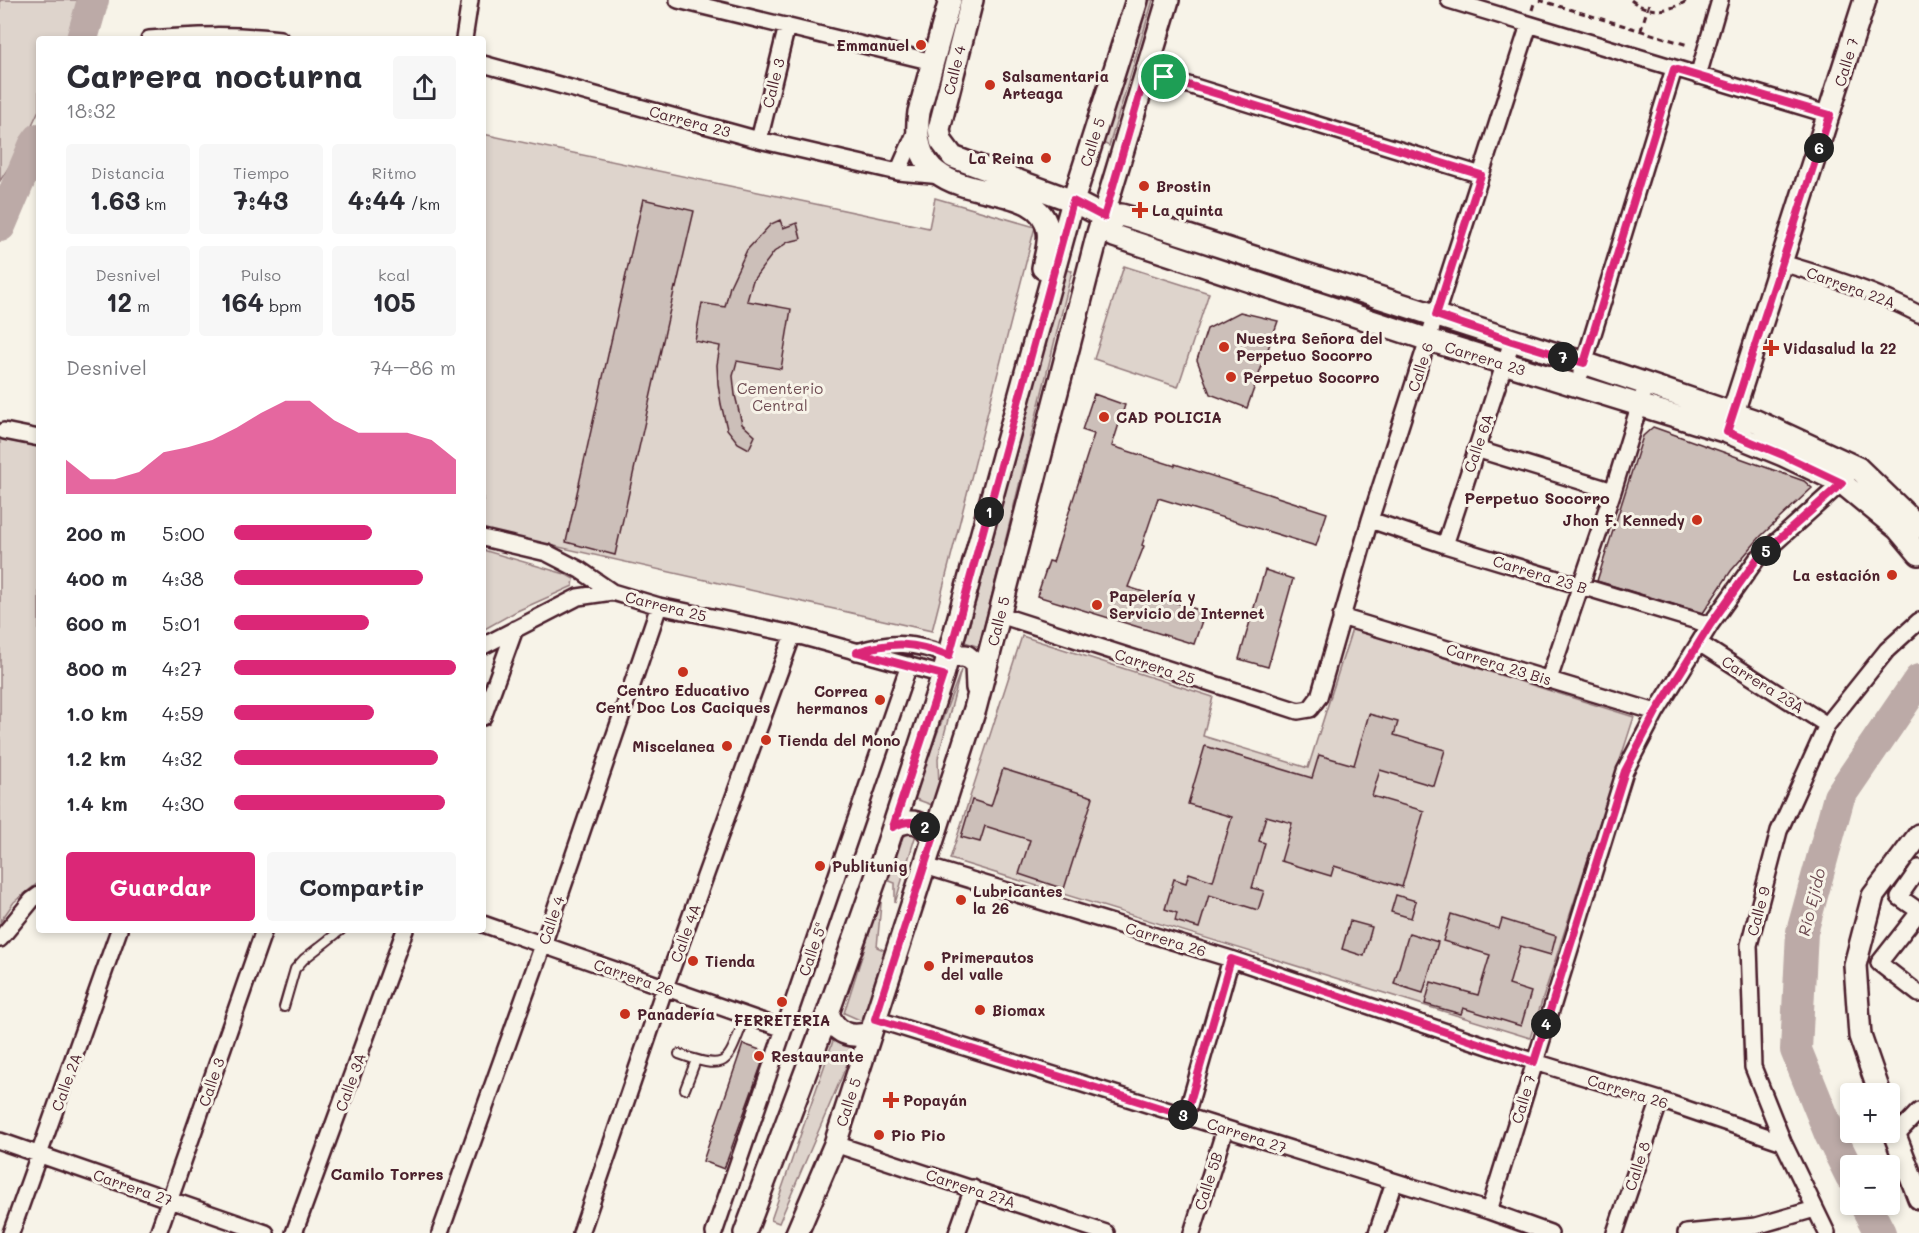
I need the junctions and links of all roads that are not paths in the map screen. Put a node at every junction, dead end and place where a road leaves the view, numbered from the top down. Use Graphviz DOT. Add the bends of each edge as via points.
graph roads {
  1 [pos="470,0"];
  2 [pos="678,0"];
  3 [pos="950,0"];
  4 [pos="972,0"];
  5 [pos="1137,0"];
  6 [pos="1168,0"];
  7 [pos="1449,0"];
  8 [pos="1720,0"];
  9 [pos="1865,0"];
  10 [pos="704,3"];
  11 [pos="1467,3"];
  12 [pos="1529,25"];
  13 [pos="787,26"];
  14 [pos="183,36"];
  15 [pos="252,36"];
  16 [pos="464,36"];
  17 [pos="933,62"];
  18 [pos="486,65"];
  19 [pos="1674,69"];
  20 [pos="1146,72"];
  21 [pos="1698,76"];
  22 [pos="1830,115"];
  23 [pos="916,131"];
  24 [pos="759,140"];
  25 [pos="941,141"];
  26 [pos="898,172"];
  27 [pos="1481,175"];
  28 [pos="942,176"];
  29 [pos="1073,201"];
  30 [pos="1104,217"];
  31 [pos="1048,231"];
  32 [pos="1782,262"];
  33 [pos="1436,315"];
  34 [pos="1919,315"];
  35 [pos="1042,319"];
  36 [pos="1429,340"];
  37 [pos="1512,341"];
  38 [pos="1584,363"];
  39 [pos="1505,364"];
  40 [pos="1646,384"];
  41 [pos="1578,386"];
  42 [pos="1639,405"];
  43 [pos="1730,423"];
  44 [pos="4,431"];
  45 [pos="36,437"];
  46 [pos="1476,449"];
  47 [pos="1858,468"];
  48 [pos="1842,483"];
  49 [pos="1613,491"];
  50 [pos="1370,520"];
  51 [pos="1919,527"];
  52 [pos="486,539"];
  53 [pos="1444,545"];
  54 [pos="1919,554"];
  55 [pos="1582,586"];
  56 [pos="612,592"];
  57 [pos="659,606"];
  58 [pos="1000,615"];
  59 [pos="1341,617"];
  60 [pos="1919,621"];
  61 [pos="1710,625"];
  62 [pos="515,629"];
  63 [pos="793,634"];
  64 [pos="1699,643"];
  65 [pos="486,644"];
  66 [pos="857,652"];
  67 [pos="909,665"];
  68 [pos="946,665"];
  69 [pos="1549,679"];
  70 [pos="486,709"];
  71 [pos="975,709"];
  72 [pos="1310,709"];
  73 [pos="1656,712"];
  74 [pos="1827,725"];
  75 [pos="893,827"];
  76 [pos="1919,835"];
  77 [pos="933,839"];
  78 [pos="925,866"];
  79 [pos="1919,868"];
  80 [pos="35,897"];
  81 [pos="1919,912"];
  82 [pos="486,925"];
  83 [pos="118,933"];
  84 [pos="263,933"];
  85 [pos="337,933"];
  86 [pos="404,933"];
  87 [pos="0,939"];
  88 [pos="543,945"];
  89 [pos="1231,959"];
  90 [pos="665,987"];
  91 [pos="1919,994"];
  92 [pos="284,1007"];
  93 [pos="828,1013"];
  94 [pos="746,1016"];
  95 [pos="873,1026"];
  96 [pos="784,1029"];
  97 [pos="679,1054"];
  98 [pos="696,1060"];
  99 [pos="1534,1062"];
  100 [pos="1876,1083"];
  101 [pos="685,1089"];
  102 [pos="1660,1100"];
  103 [pos="1919,1111"];
  104 [pos="1186,1116"];
  105 [pos="1900,1124"];
  106 [pos="1225,1129"];
  107 [pos="0,1141"];
  108 [pos="1783,1142"];
  109 [pos="1897,1143"];
  110 [pos="835,1144"];
  111 [pos="40,1154"];
  112 [pos="1394,1182"];
  113 [pos="973,1188"];
  114 [pos="1919,1198"];
  115 [pos="170,1200"];
  116 [pos="1815,1209"];
  117 [pos="1489,1211"];
  118 [pos="11,1233"];
  119 [pos="158,1233"];
  120 [pos="266,1233"];
  121 [pos="294,1233"];
  122 [pos="440,1233"];
  123 [pos="581,1233"];
  124 [pos="714,1233"];
  125 [pos="745,1233"];
  126 [pos="797,1233"];
  127 [pos="957,1233"];
  128 [pos="1106,1233"];
  129 [pos="1192,1233"];
  130 [pos="1377,1233"];
  131 [pos="1550,1233"];
  132 [pos="1615,1233"];
  133 [pos="1686,1233"];
  134 [pos="1827,1233"];
  1 -- 16 [label="street"];
  2 -- 10 [label="street"];
  3 -- 17 [label="main road, Calle 4"];
  4 -- 25 [label="main road, Calle 4" via="939,129"];
  5 -- 29 [label="main road, Calle 5"];
  6 -- 20 [label="main road, Calle 5"];
  7 -- 11 [label="street"];
  8 -- 21 [label="street"];
  9 -- 22 [label="main road, Calle 7"];
  10 -- 13 [label="street"];
  11 -- 12 [label="street"];
  12 -- 19 [label="street"];
  12 -- 27 [label="street, Calle 6"];
  13 -- 17 [label="street"];
  13 -- 24 [label="street, Calle 3"];
  14 -- 15 [label="street"];
  17 -- 23 [label="main road, Calle 4"];
  18 -- 24 [label="street, Carrera 23"];
  19 -- 21 [label="street"];
  19 -- 38 [label="street"];
  20 -- 27 [label="street"];
  20 -- 30 [label="main road, Calle 5"];
  21 -- 22 [label="street"];
  22 -- 32 [label="main road, Calle 7"];
  23 -- 26 [label="street"];
  23 -- 28 [label="main road, Carrera 23" via="924,158"];
  24 -- 26 [label="street, Carrera 23"];
  25 -- 29 [label="main road, Carrera 23" via="953,158"];
  26 -- 28 [label="street, Carrera 23"];
  27 -- 33 [label="street, Calle 6"];
  28 -- 31 [label="main road, Carrera 23" via="1027,203 1042,214"];
  29 -- 30 [label="main road, Carrera 23"];
  29 -- 35 [label="main road, Calle 5"];
  30 -- 33 [label="main road, Carrera 23" via="1132,218"];
  30 -- 36 [label="main road, Carrera 23" via="1114,236"];
  30 -- 58 [label="main road, Calle 5"];
  31 -- 35 [label="main road, Calle 5" via="1041,281"];
  32 -- 34 [label="street, Carrera 22A" via="1891,299"];
  32 -- 43 [label="main road, Calle 7"];
  33 -- 36 [label="street, Calle 6"];
  33 -- 37 [label="main road, Carrera 23"];
  35 -- 68 [label="main road, Calle 5"];
  36 -- 39 [label="main road, Carrera 23"];
  36 -- 50 [label="street, Calle 6"];
  37 -- 38 [label="main road, Carrera 23"];
  37 -- 39 [label="street, Calle 6A"];
  38 -- 40 [label="main road, Carrera 23"];
  38 -- 41 [label="street"];
  39 -- 41 [label="main road, Carrera 23"];
  39 -- 46 [label="street, Calle 6A"];
  40 -- 42 [label="street"];
  40 -- 43 [label="main road, Carrera 23"];
  41 -- 42 [label="main road, Carrera 23"];
  42 -- 43 [label="main road, Carrera 23"];
  42 -- 49 [label="street"];
  43 -- 47 [label="main road, Carrera 23" via="1756,421"];
  43 -- 48 [label="main road, Carrera 23" via="1783,455"];
  44 -- 45 [label="street"];
  46 -- 49 [label="street"];
  46 -- 53 [label="street, Calle 6A"];
  47 -- 48 [label="street, Calle 7"];
  47 -- 51 [label="main road, Carrera 23"];
  48 -- 54 [label="main road, Carrera 23" via="1898,529"];
  48 -- 61 [label="street, Calle 7" via="1757,559"];
  49 -- 55 [label="street"];
  50 -- 53 [label="street, Carrera 23 B"];
  50 -- 59 [label="street, Calle 6"];
  52 -- 56 [label="street" via="547,553"];
  53 -- 55 [label="street, Carrera 23 B"];
  55 -- 61 [label="street, Carrera 23 B"];
  55 -- 69 [label="street"];
  56 -- 57 [label="street, Carrera 25"];
  56 -- 62 [label="street, Carrera 25" via="578,597"];
  57 -- 63 [label="street, Carrera 25"];
  57 -- 88 [label="street, Calle 4"];
  58 -- 71 [label="main road, Calle 5"];
  58 -- 72 [label="street, Carrera 25" via="1298,711"];
  59 -- 69 [label="street, Carrera 23 Bis"];
  59 -- 72 [label="street, Calle 6" via="1319,697"];
  60 -- 74 [label="street, Calle 9" via="1887,650"];
  61 -- 64 [label="street, Calle 7"];
  62 -- 65 [label="street, Carrera 25"];
  62 -- 70 [label="street"];
  63 -- 66 [label="street, Carrera 25"];
  63 -- 90 [label="street, Calle 4A"];
  64 -- 73 [label="street, Calle 7"];
  64 -- 74 [label="street, Carrera 23A"];
  66 -- 67 [label="street, Carrera 25"];
  66 -- 68 [label="street" via="902,643 925,647"];
  67 -- 68 [label="street, Carrera 25"];
  67 -- 96 [label="street, Calle 5ª"];
  68 -- 71 [label="main road" via="966,656 976,664"];
  68 -- 75 [label="main road, Calle 5"];
  69 -- 73 [label="street, Carrera 23 Bis"];
  71 -- 77 [label="main road, Calle 5"];
  73 -- 99 [label="street, Calle 7" via="1625,771"];
  74 -- 108 [label="street, Calle 9" via="1779,831 1749,945 1753,1067"];
  75 -- 77 [label="main road" via="904,821 917,822 927,828"];
  75 -- 93 [label="main road, Calle 5"];
  76 -- 100 [label="main road" via="1873,896 1855,965 1860,1036"];
  77 -- 78 [label="main road, Calle 5"];
  78 -- 89 [label="street, Carrera 26"];
  78 -- 95 [label="main road, Calle 5"];
  79 -- 81 [label="street" via="1899,897"];
  80 -- 87 [label="street"];
  81 -- 91 [label="street" via="1879,963"];
  82 -- 88 [label="street, Carrera 26"];
  83 -- 111 [label="street, Calle 2A"];
  84 -- 115 [label="street, Calle 3"];
  85 -- 92 [label="lane" via="295,969"];
  86 -- 121 [label="street, Calle 3A"];
  88 -- 90 [label="street, Carrera 26"];
  88 -- 122 [label="street, Calle 4"];
  89 -- 99 [label="street, Carrera 26"];
  89 -- 104 [label="street"];
  90 -- 94 [label="street, Carrera 26"];
  90 -- 123 [label="street, Calle 4A"];
  93 -- 95 [label="main road" via="831,1022 844,1034 862,1036"];
  93 -- 125 [label="main road, Calle 5"];
  94 -- 96 [label="street, Carrera 26"];
  94 -- 98 [label="lane" via="728,1058 713,1065"];
  95 -- 104 [label="street, Carrera 27"];
  95 -- 110 [label="main road, Calle 5"];
  96 -- 124 [label="street, Calle 5ª"];
  97 -- 98 [label="lane"];
  98 -- 101 [label="lane"];
  99 -- 102 [label="street, Carrera 26"];
  99 -- 117 [label="street, Calle 7"];
  102 -- 108 [label="street, Carrera 26"];
  102 -- 132 [label="street, Calle 8"];
  103 -- 105 [label="street"];
  104 -- 106 [label="street, Carrera 27"];
  106 -- 112 [label="street, Carrera 27"];
  106 -- 129 [label="street, Calle 5B"];
  107 -- 111 [label="street, Carrera 27"];
  108 -- 116 [label="street, Calle 9"];
  109 -- 114 [label="main road"];
  110 -- 113 [label="street, Carrera 27A"];
  110 -- 126 [label="main road, Calle 5"];
  111 -- 115 [label="street, Carrera 27"];
  111 -- 118 [label="street, Calle 2A"];
  112 -- 117 [label="street, Carrera 27"];
  112 -- 130 [label="street"];
  113 -- 127 [label="street"];
  113 -- 128 [label="street, Carrera 27A"];
  115 -- 119 [label="street, Calle 3"];
  115 -- 120 [label="street, Carrera 27"];
  116 -- 133 [label="street" via="1756,1226"];
  116 -- 134 [label="street, Calle 9"];
  117 -- 131 [label="street, Carrera 27"];
}
